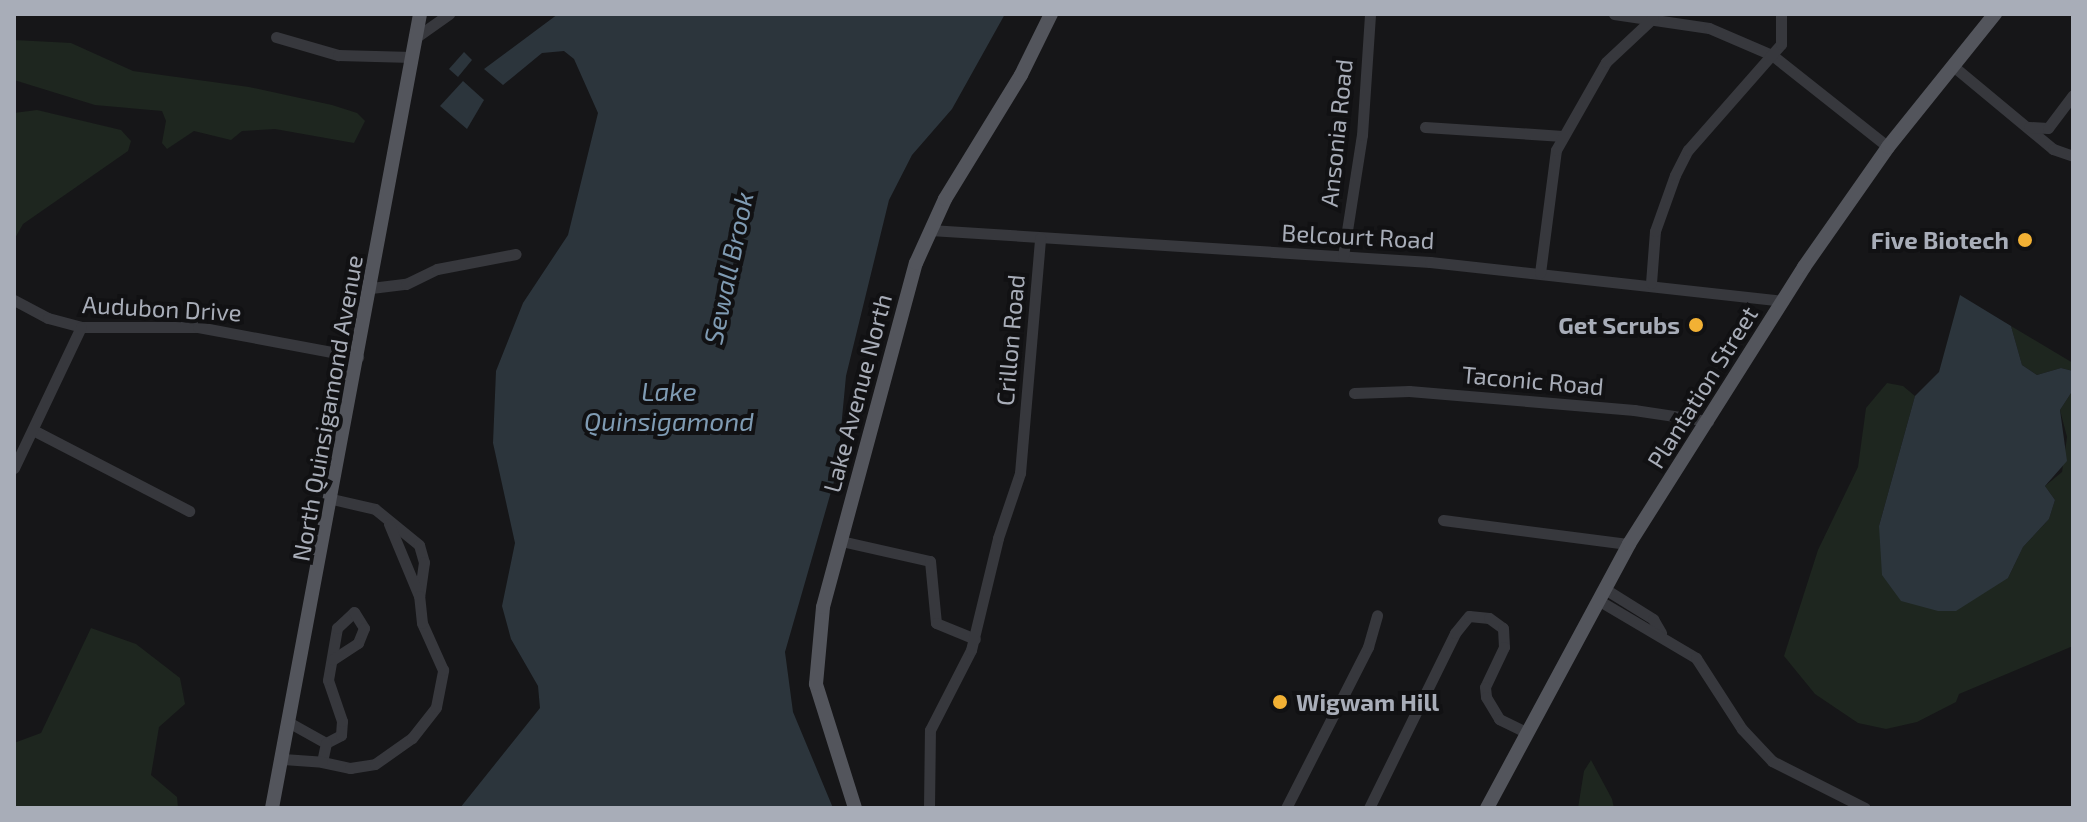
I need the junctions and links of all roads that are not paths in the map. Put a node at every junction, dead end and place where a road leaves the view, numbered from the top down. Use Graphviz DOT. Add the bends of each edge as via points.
graph roads {
  1 [pos="420,14"];
  2 [pos="449,14"];
  3 [pos="1051,14"];
  4 [pos="1370,14"];
  5 [pos="1614,14"];
  6 [pos="1781,14"];
  7 [pos="1995,14"];
  8 [pos="1653,18"];
  9 [pos="276,37"];
  10 [pos="415,38"];
  11 [pos="1772,55"];
  12 [pos="412,57"];
  13 [pos="1953,66"];
  14 [pos="2073,95"];
  15 [pos="2028,126"];
  16 [pos="1425,127"];
  17 [pos="1563,136"];
  18 [pos="1888,147"];
  19 [pos="2073,156"];
  20 [pos="930,230"];
  21 [pos="1040,238"];
  22 [pos="516,254"];
  23 [pos="1343,256"];
  24 [pos="1540,273"];
  25 [pos="1651,283"];
  26 [pos="371,288"];
  27 [pos="14,300"];
  28 [pos="1782,301"];
  29 [pos="81,327"];
  30 [pos="358,357"];
  31 [pos="1354,393"];
  32 [pos="1708,421"];
  33 [pos="33,430"];
  34 [pos="14,468"];
  35 [pos="332,499"];
  36 [pos="189,511"];
  37 [pos="1443,520"];
  38 [pos="389,524"];
  39 [pos="841,541"];
  40 [pos="1629,544"];
  41 [pos="1602,595"];
  42 [pos="419,596"];
  43 [pos="1377,615"];
  44 [pos="975,639"];
  45 [pos="333,659"];
  46 [pos="290,723"];
  47 [pos="1524,731"];
  48 [pos="326,743"];
  49 [pos="283,759"];
  50 [pos="322,762"];
  51 [pos="272,808"];
  52 [pos="855,808"];
  53 [pos="929,808"];
  54 [pos="1286,808"];
  55 [pos="1369,808"];
  56 [pos="1487,808"];
  57 [pos="1865,808"];
  1 -- 10 [label="main road, North Quinsigamond Avenue"];
  2 -- 10 [label="street"];
  3 -- 20 [label="main road, Lake Avenue North"];
  4 -- 23 [label="street, Ansonia Road" via="1362,135"];
  5 -- 8 [label="street"];
  6 -- 11 [label="street" via="1784,30"];
  7 -- 13 [label="main road, Plantation Street"];
  8 -- 11 [label="street" via="1720,31"];
  8 -- 17 [label="street" via="1606,62"];
  9 -- 12 [label="street" via="338,55"];
  10 -- 12 [label="main road, North Quinsigamond Avenue"];
  11 -- 18 [label="street"];
  11 -- 25 [label="street" via="1688,150 1655,231"];
  12 -- 26 [label="main road, North Quinsigamond Avenue"];
  13 -- 15 [label="street"];
  13 -- 18 [label="main road, Plantation Street"];
  14 -- 15 [label="street" via="2048,128"];
  15 -- 19 [label="street" via="2063,155"];
  16 -- 17 [label="street"];
  17 -- 24 [label="street" via="1552,165"];
  18 -- 28 [label="main road, Plantation Street"];
  20 -- 21 [label="street, Belcourt Road"];
  20 -- 39 [label="main road, Lake Avenue North" via="906,293"];
  21 -- 23 [label="street, Belcourt Road"];
  21 -- 44 [label="street, Crillon Road" via="1023,446"];
  22 -- 26 [label="street" via="437,269 406,284"];
  23 -- 24 [label="street, Belcourt Road"];
  24 -- 25 [label="street, Belcourt Road"];
  25 -- 28 [label="street, Belcourt Road"];
  26 -- 30 [label="main road, North Quinsigamond Avenue"];
  27 -- 29 [label="street, Audubon Drive"];
  28 -- 32 [label="main road, Plantation Street"];
  29 -- 30 [label="street, Audubon Drive" via="198,327"];
  29 -- 33 [label="street"];
  30 -- 35 [label="main road, North Quinsigamond Avenue"];
  31 -- 32 [label="street, Taconic Road" via="1409,391"];
  32 -- 40 [label="main road, Plantation Street"];
  33 -- 34 [label="street"];
  33 -- 36 [label="street"];
  35 -- 38 [label="street" via="375,509"];
  35 -- 46 [label="main road, North Quinsigamond Avenue"];
  37 -- 40 [label="street"];
  38 -- 42 [label="street"];
  38 -- 42 [label="street" via="421,550"];
  39 -- 44 [label="street" via="930,561 936,623"];
  39 -- 52 [label="main road, Lake Avenue North" via="821,615 815,669 819,699"];
  40 -- 41 [label="main road, Plantation Street"];
  41 -- 47 [label="main road, Plantation Street"];
  41 -- 57 [label="street" via="1646,631 1661,633 1704,666 1742,729 1772,761"];
  42 -- 50 [label="street" via="422,623 443,670 436,707 412,738 375,764 350,768"];
  43 -- 54 [label="street" via="1368,647"];
  44 -- 53 [label="street, Crillon Road" via="930,730"];
  45 -- 48 [label="street" via="328,690 343,726 339,738"];
  46 -- 48 [label="street"];
  46 -- 49 [label="main road, North Quinsigamond Avenue"];
  47 -- 55 [label="street" via="1499,719 1486,697 1485,687 1504,647 1503,628 1493,619 1469,616 1455,633"];
  47 -- 56 [label="main road, Plantation Street"];
  48 -- 50 [label="street"];
  49 -- 50 [label="street"];
  49 -- 51 [label="main road, North Quinsigamond Avenue"];
}
